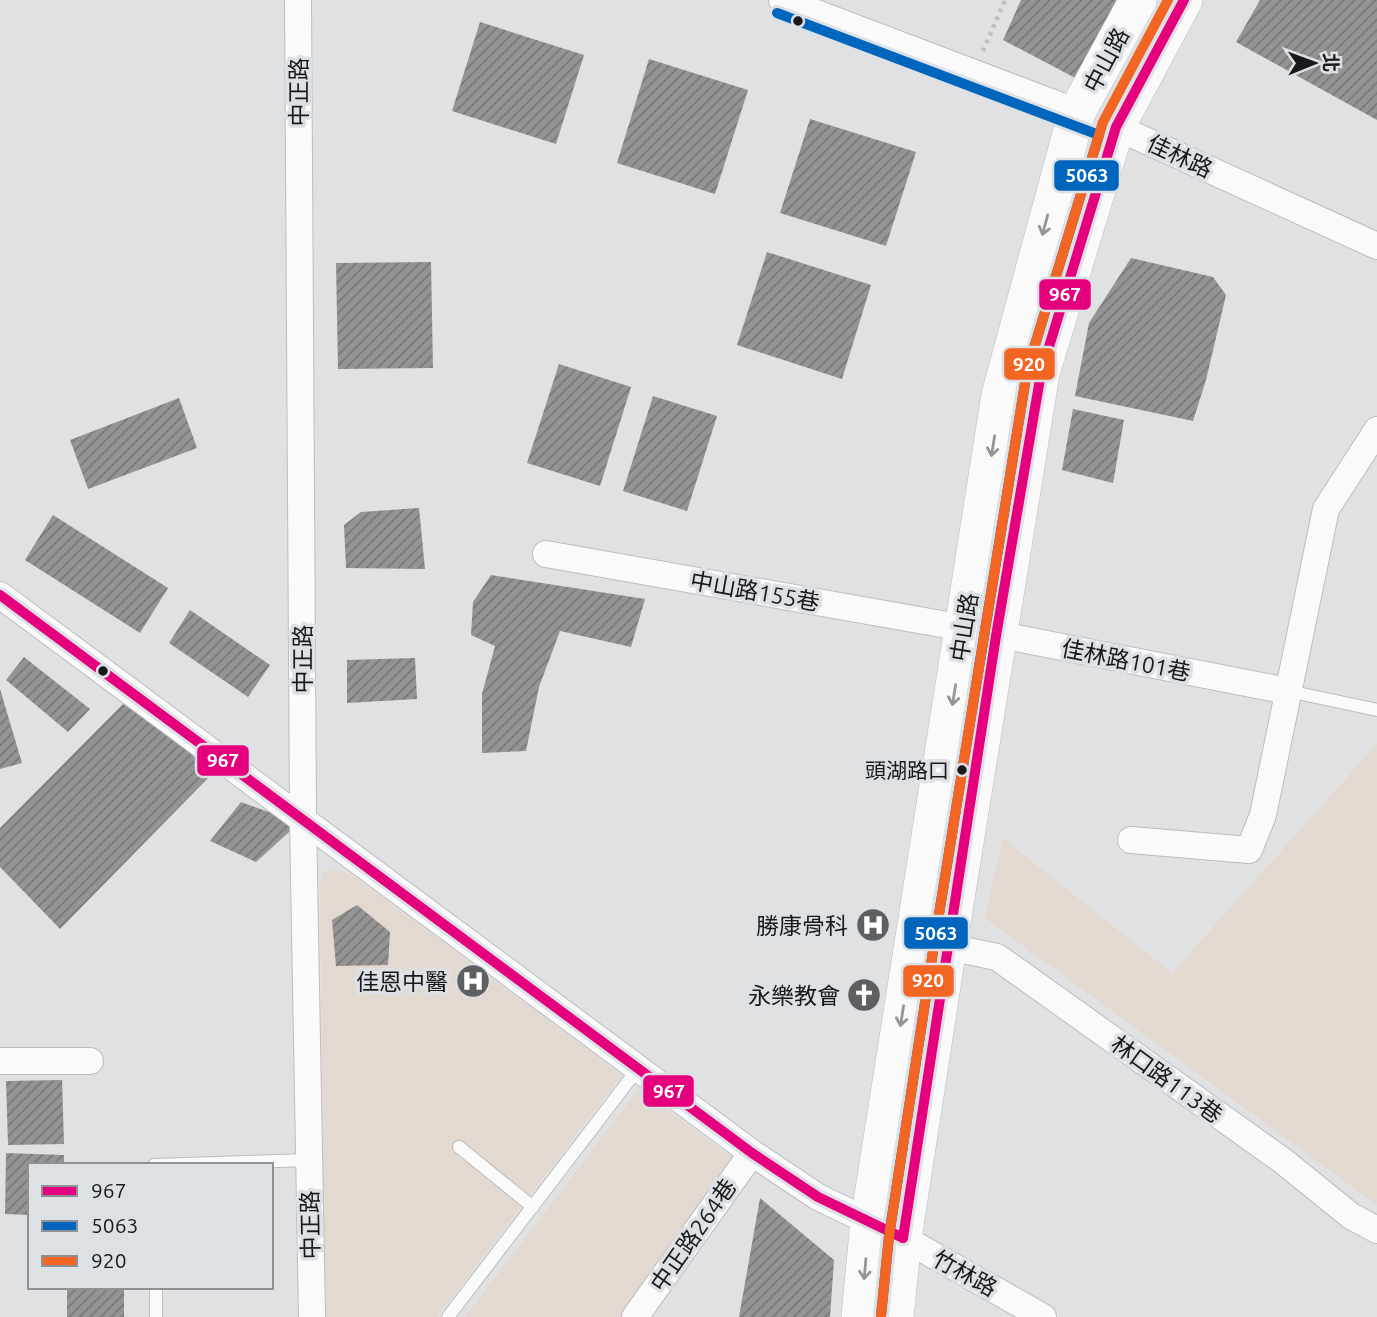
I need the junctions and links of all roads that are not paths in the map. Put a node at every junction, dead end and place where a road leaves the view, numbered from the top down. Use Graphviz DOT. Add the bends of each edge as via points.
graph roads {
  1 [pos="298,0"];
  2 [pos="782,0"];
  3 [pos="1138,0"];
  4 [pos="1184,0"];
  5 [pos="1077,112"];
  6 [pos="1116,127"];
  7 [pos="1377,246"];
  8 [pos="1377,430"];
  9 [pos="546,554"];
  10 [pos="0,595"];
  11 [pos="980,632"];
  12 [pos="1288,691"];
  13 [pos="1377,710"];
  14 [pos="303,819"];
  15 [pos="1130,840"];
  16 [pos="948,947"];
  17 [pos="0,1061"];
  18 [pos="90,1061"];
  19 [pos="636,1070"];
  20 [pos="459,1147"];
  21 [pos="752,1153"];
  22 [pos="309,1160"];
  23 [pos="215,1163"];
  24 [pos="533,1207"];
  25 [pos="869,1221"];
  26 [pos="1377,1230"];
  27 [pos="903,1238"];
  28 [pos="156,1289"];
  29 [pos="156,1317"];
  30 [pos="312,1317"];
  31 [pos="448,1317"];
  32 [pos="635,1317"];
  33 [pos="860,1317"];
  34 [pos="895,1317"];
  35 [pos="1043,1317"];
  1 -- 14 [label="street, 中正路"];
  2 -- 5 [label="street, 佳林路"];
  3 -- 5 [label="main road, 中山路"];
  4 -- 6 [label="main road, 中山路"];
  5 -- 6 [label="main road, 佳林路"];
  5 -- 11 [label="main road, 中山路, one-way" via="1000,395"];
  6 -- 7 [label="street, 佳林路"];
  6 -- 11 [label="main road, 中山路" via="1041,373"];
  8 -- 12 [label="street" via="1326,509"];
  9 -- 11 [label="street, 中山路155巷"];
  10 -- 14 [label="street, 竹林路"];
  11 -- 12 [label="street, 佳林路101巷"];
  11 -- 16 [label="main road, 中山路"];
  11 -- 25 [label="main road, 中山路, one-way"];
  12 -- 13 [label="lane, 佳林路101巷"];
  12 -- 15 [label="street" via="1263,815 1249,850"];
  14 -- 19 [label="street, 竹林路"];
  14 -- 22 [label="street, 中正路"];
  16 -- 26 [label="street, 林口路113巷" via="997,957 1283,1161 1351,1216"];
  16 -- 27 [label="main road, 中山路"];
  17 -- 18 [label="street"];
  19 -- 21 [label="street, 竹林路"];
  19 -- 24 [label="lane"];
  20 -- 24 [label="lane"];
  21 -- 25 [label="street, 竹林路" via="818,1198"];
  21 -- 32 [label="street, 中正路264巷"];
  22 -- 23 [label="lane"];
  22 -- 30 [label="street, 中正路"];
  24 -- 31 [label="lane"];
  25 -- 27 [label="street, 竹林路"];
  25 -- 33 [label="main road, 中山路, one-way"];
  27 -- 34 [label="main road, 中山路"];
  27 -- 35 [label="street, 竹林路"];
  28 -- 29 [label="lane"];
}
